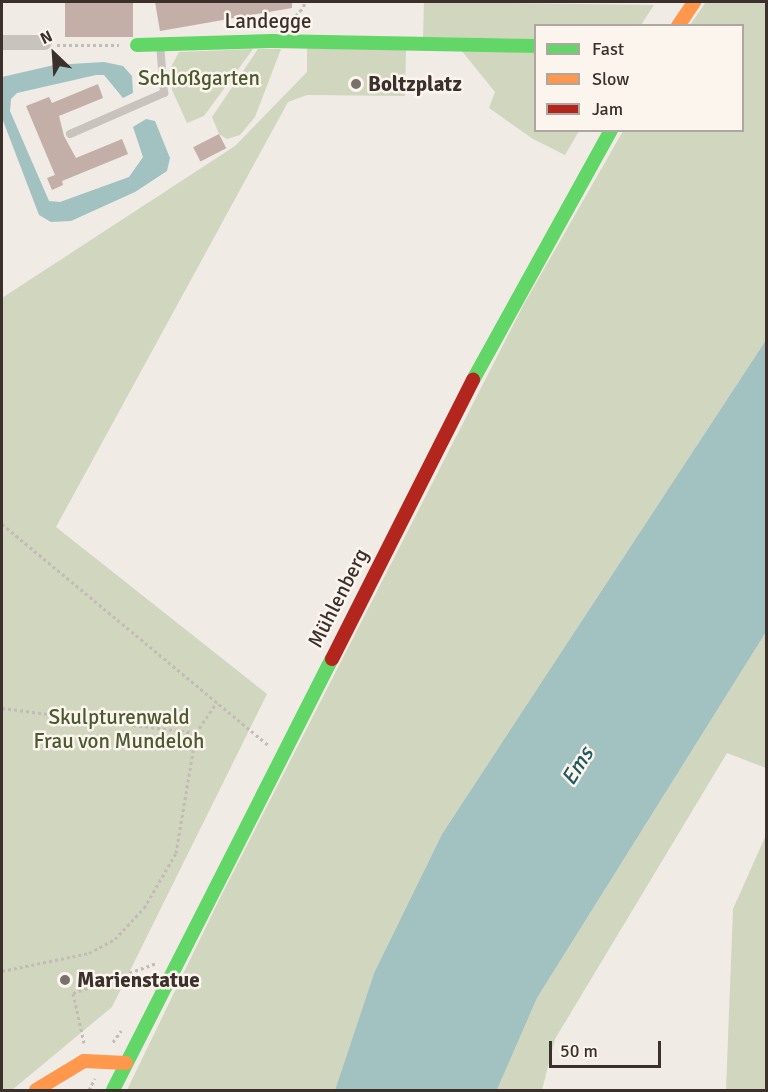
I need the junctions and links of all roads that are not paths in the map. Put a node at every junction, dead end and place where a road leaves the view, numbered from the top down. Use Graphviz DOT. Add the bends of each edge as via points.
graph roads {
  1 [pos="694,2"];
  2 [pos="679,24"];
  3 [pos="160,41"];
  4 [pos="2,42"];
  5 [pos="44,42"];
  6 [pos="137,45"];
  7 [pos="534,46"];
  8 [pos="610,132"];
  9 [pos="70,134"];
  10 [pos="126,1064"];
  11 [pos="36,1090"];
  12 [pos="113,1090"];
  1 -- 2 [label="main road"];
  3 -- 6 [label="main road, Landegge"];
  3 -- 7 [label="main road, Landegge"];
  3 -- 9 [label="lane" via="164,93"];
  4 -- 5 [label="street"];
  8 -- 10 [label="main road, Mühlenberg" via="464,397"];
  10 -- 11 [label="main road" via="103,1059 84,1061"];
  10 -- 12 [label="main road, Mühlenberg"];
}
